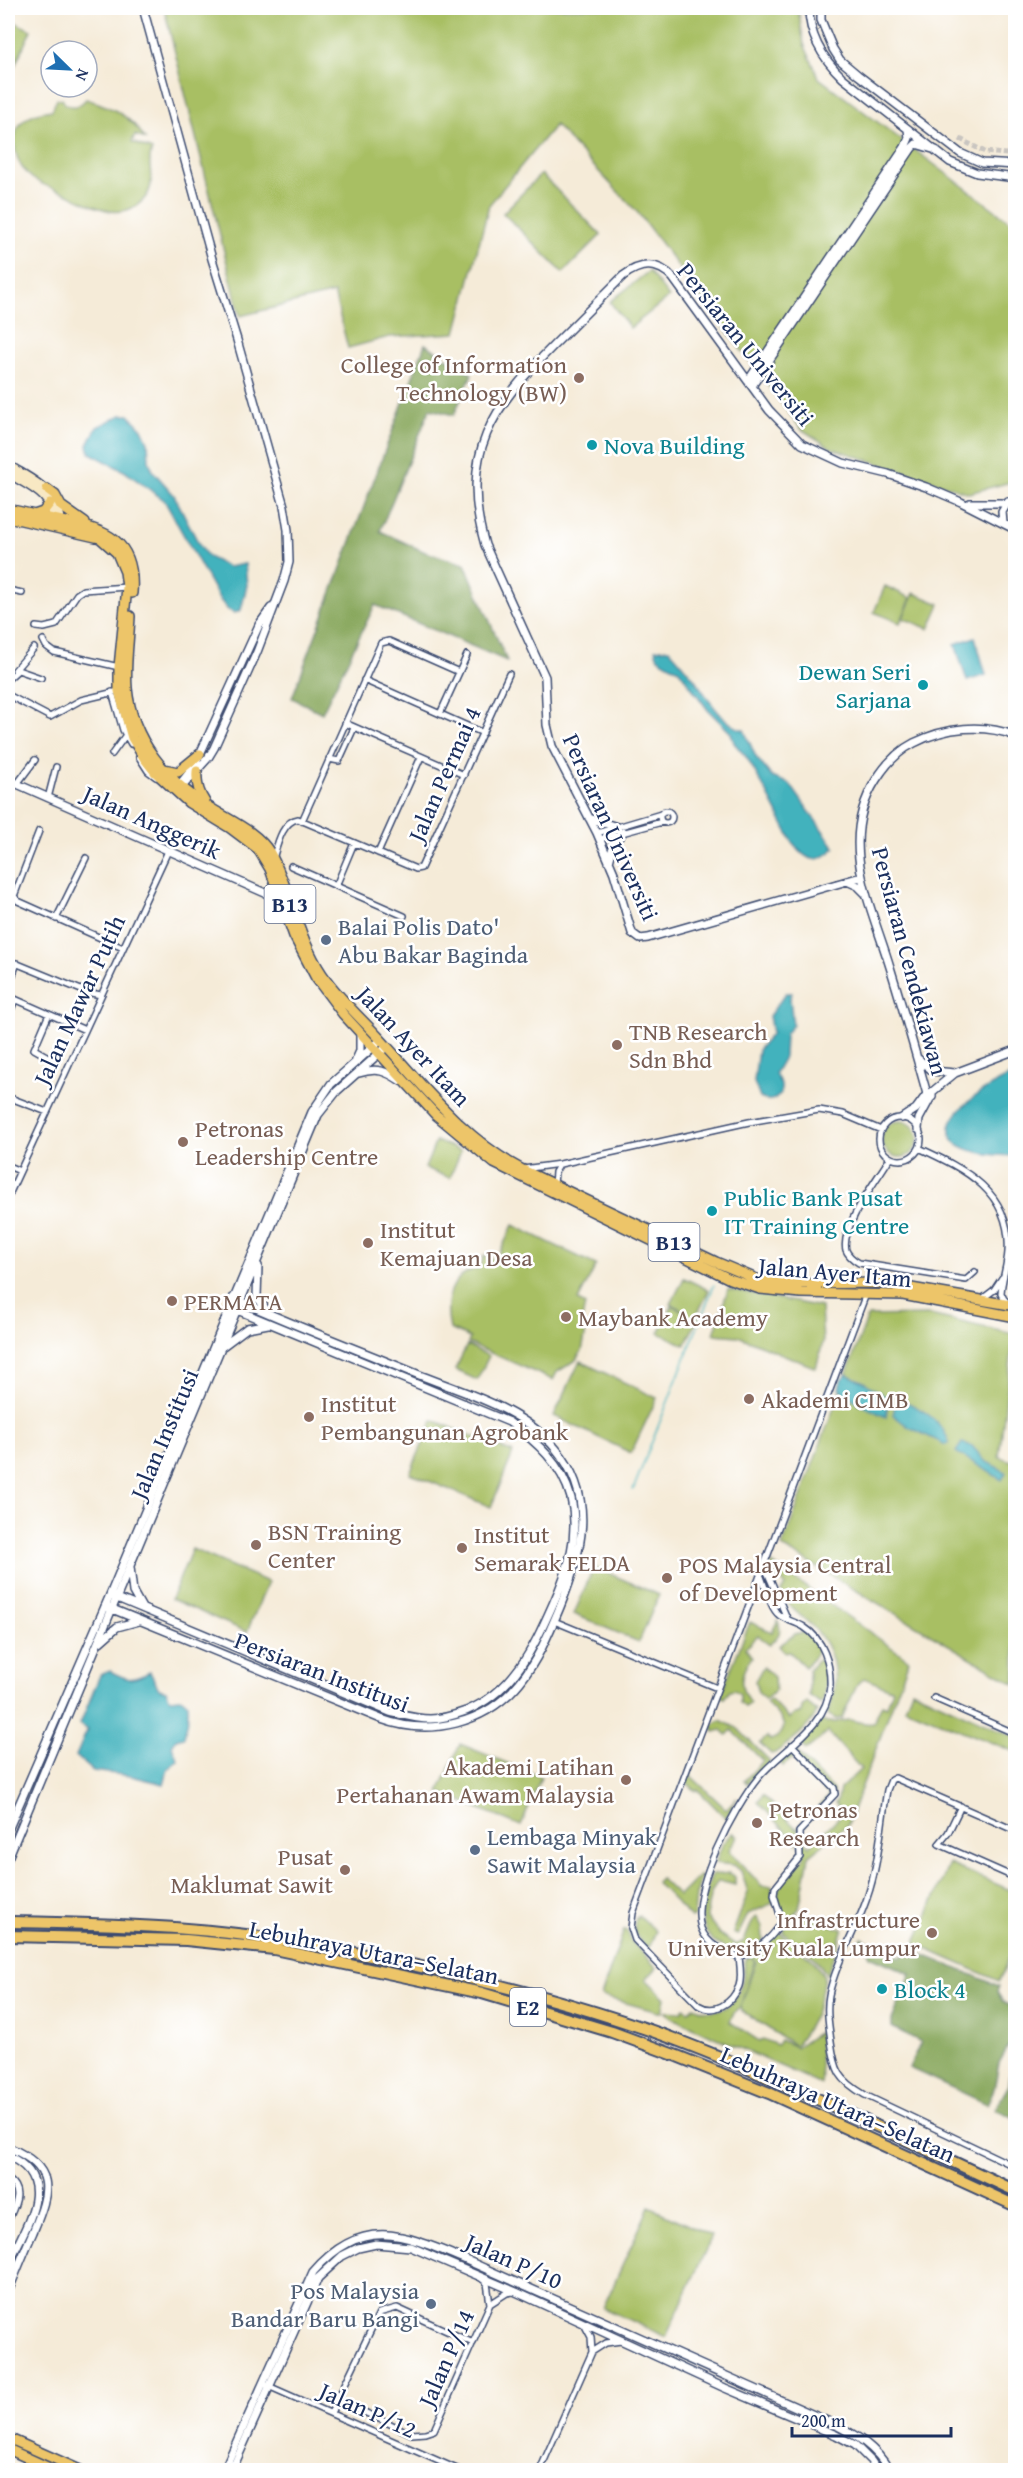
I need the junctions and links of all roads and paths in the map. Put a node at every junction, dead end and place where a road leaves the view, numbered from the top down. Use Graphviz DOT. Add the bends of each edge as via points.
graph roads {
  1 [pos="143,8"];
  2 [pos="809,8"];
  3 [pos="821,8"];
  4 [pos="908,129"];
  5 [pos="936,150"];
  6 [pos="1016,165"];
  7 [pos="1016,178"];
  8 [pos="750,383"];
  9 [pos="8,465"];
  10 [pos="8,473"];
  11 [pos="47,489"];
  12 [pos="961,502"];
  13 [pos="50,503"];
  14 [pos="8,509"];
  15 [pos="8,517"];
  16 [pos="37,519"];
  17 [pos="1003,523"];
  18 [pos="56,524"];
  19 [pos="92,527"];
  20 [pos="1016,530"];
  21 [pos="127,587"];
  22 [pos="8,590"];
  23 [pos="22,593"];
  24 [pos="276,601"];
  25 [pos="36,627"];
  26 [pos="43,640"];
  27 [pos="34,648"];
  28 [pos="467,655"];
  29 [pos="119,667"];
  30 [pos="241,667"];
  31 [pos="249,670"];
  32 [pos="14,671"];
  33 [pos="459,672"];
  34 [pos="509,674"];
  35 [pos="41,678"];
  36 [pos="8,679"];
  37 [pos="364,680"];
  38 [pos="116,691"];
  39 [pos="8,696"];
  40 [pos="440,714"];
  41 [pos="345,723"];
  42 [pos="354,728"];
  43 [pos="483,733"];
  44 [pos="125,736"];
  45 [pos="1016,736"];
  46 [pos="112,754"];
  47 [pos="200,754"];
  48 [pos="421,757"];
  49 [pos="329,759"];
  50 [pos="35,760"];
  51 [pos="56,767"];
  52 [pos="162,768"];
  53 [pos="197,771"];
  54 [pos="464,775"];
  55 [pos="8,781"];
  56 [pos="165,782"];
  57 [pos="17,784"];
  58 [pos="178,788"];
  59 [pos="48,798"];
  60 [pos="210,807"];
  61 [pos="661,814"];
  62 [pos="589,818"];
  63 [pos="302,821"];
  64 [pos="662,822"];
  65 [pos="620,830"];
  66 [pos="39,831"];
  67 [pos="598,836"];
  68 [pos="278,843"];
  69 [pos="354,843"];
  70 [pos="265,846"];
  71 [pos="168,851"];
  72 [pos="378,853"];
  73 [pos="86,858"];
  74 [pos="273,860"];
  75 [pos="609,862"];
  76 [pos="859,862"];
  77 [pos="291,866"];
  78 [pos="861,877"];
  79 [pos="847,881"];
  80 [pos="336,886"];
  81 [pos="867,896"];
  82 [pos="281,900"];
  83 [pos="404,916"];
  84 [pos="56,919"];
  85 [pos="123,948"];
  86 [pos="8,960"];
  87 [pos="17,963"];
  88 [pos="8,989"];
  89 [pos="101,995"];
  90 [pos="8,996"];
  91 [pos="15,1000"];
  92 [pos="49,1014"];
  93 [pos="8,1017"];
  94 [pos="85,1030"];
  95 [pos="359,1031"];
  96 [pos="381,1046"];
  97 [pos="1016,1050"];
  98 [pos="50,1058"];
  99 [pos="917,1058"];
  100 [pos="356,1062"];
  101 [pos="357,1073"];
  102 [pos="955,1073"];
  103 [pos="415,1092"];
  104 [pos="930,1094"];
  105 [pos="8,1097"];
  106 [pos="47,1112"];
  107 [pos="902,1118"];
  108 [pos="918,1129"];
  109 [pos="881,1130"];
  110 [pos="919,1148"];
  111 [pos="890,1158"];
  112 [pos="560,1164"];
  113 [pos="8,1166"];
  114 [pos="521,1169"];
  115 [pos="20,1171"];
  116 [pos="554,1185"];
  117 [pos="8,1197"];
  118 [pos="258,1260"];
  119 [pos="975,1272"];
  120 [pos="1002,1276"];
  121 [pos="866,1294"];
  122 [pos="237,1300"];
  123 [pos="981,1300"];
  124 [pos="1013,1305"];
  125 [pos="234,1308"];
  126 [pos="272,1314"];
  127 [pos="1016,1317"];
  128 [pos="271,1324"];
  129 [pos="221,1348"];
  130 [pos="764,1564"];
  131 [pos="130,1565"];
  132 [pos="760,1574"];
  133 [pos="113,1597"];
  134 [pos="109,1607"];
  135 [pos="144,1610"];
  136 [pos="787,1618"];
  137 [pos="554,1621"];
  138 [pos="142,1622"];
  139 [pos="97,1645"];
  140 [pos="717,1688"];
  141 [pos="934,1698"];
  142 [pos="1016,1734"];
  143 [pos="792,1745"];
  144 [pos="961,1806"];
  145 [pos="8,1830"];
  146 [pos="1016,1831"];
  147 [pos="8,1858"];
  148 [pos="1016,1878"];
  149 [pos="8,1922"];
  150 [pos="8,1936"];
  151 [pos="739,1957"];
  152 [pos="8,2148"];
  153 [pos="8,2156"];
  154 [pos="1016,2167"];
  155 [pos="8,2179"];
  156 [pos="1016,2191"];
  157 [pos="1016,2206"];
  158 [pos="8,2221"];
  159 [pos="8,2265"];
  160 [pos="479,2276"];
  161 [pos="8,2292"];
  162 [pos="516,2292"];
  163 [pos="490,2304"];
  164 [pos="584,2325"];
  165 [pos="623,2342"];
  166 [pos="473,2343"];
  167 [pos="592,2352"];
  168 [pos="266,2385"];
  169 [pos="338,2400"];
  170 [pos="331,2413"];
  171 [pos="8,2438"];
  172 [pos="8,2449"];
  173 [pos="8,2467"];
  174 [pos="15,2470"];
  175 [pos="54,2470"];
  176 [pos="81,2470"];
  177 [pos="224,2470"];
  178 [pos="232,2470"];
  179 [pos="459,2470"];
  180 [pos="540,2470"];
  181 [pos="877,2470"];
  182 [pos="889,2470"];
  1 -- 24 [label="street" via="284,506 289,562"];
  2 -- 4 [label="street" via="813,35 824,58"];
  3 -- 6 [label="street" via="821,20 833,48 840,60 858,75 960,153 982,163"];
  4 -- 5 [label="street"];
  4 -- 8 [label="street" via="905,147"];
  5 -- 7 [label="street" via="950,162 977,173"];
  5 -- 8 [label="street" via="916,144 912,147"];
  8 -- 12 [label="street, Persiaran Universiti" via="792,436 822,455 888,474"];
  8 -- 62 [label="street, Persiaran Universiti" via="668,272 656,266 639,266 623,276 528,372 502,403 486,436 476,483 480,529 544,677 552,746"];
  9 -- 11 [label="main road"];
  10 -- 13 [label="main road"];
  11 -- 18 [label="main road" via="56,502"];
  11 -- 19 [label="main road" via="61,506"];
  12 -- 17 [label="street, Persiaran Universiti"];
  12 -- 17 [label="street" via="1005,502"];
  13 -- 16 [label="main road"];
  13 -- 18 [label="main road"];
  14 -- 16 [label="main road, B13"];
  15 -- 16 [label="main road, B13"];
  16 -- 18 [label="main road, B13"];
  17 -- 20 [label="street, Persiaran Universiti"];
  18 -- 19 [label="main road, Jalan Ayer Itam / B13"];
  18 -- 21 [label="main road, B13" via="109,544 122,562"];
  19 -- 52 [label="main road, Jalan Ayer Itam / B13" via="114,538 131,566 127,689 146,745"];
  21 -- 25 [label="street" via="83,590 56,625"];
  21 -- 29 [label="main road, B13"];
  22 -- 23 [label="street"];
  24 -- 30 [label="street" via="259,625"];
  24 -- 31 [label="street"];
  26 -- 29 [label="street" via="54,652"];
  27 -- 32 [label="street"];
  28 -- 33 [label="street"];
  29 -- 38 [label="main road, B13"];
  30 -- 31 [label="street"];
  30 -- 47 [label="street"];
  31 -- 53 [label="street" via="214,747"];
  32 -- 35 [label="street"];
  32 -- 36 [label="street"];
  33 -- 37 [label="street" via="385,641"];
  33 -- 40 [label="street"];
  34 -- 43 [label="street, Jalan Permai 4"];
  37 -- 40 [label="street"];
  37 -- 41 [label="street"];
  38 -- 39 [label="street" via="81,700 50,717"];
  38 -- 44 [label="street"];
  38 -- 56 [label="main road, B13" via="132,738"];
  40 -- 43 [label="street"];
  41 -- 42 [label="street"];
  41 -- 49 [label="street"];
  42 -- 48 [label="street"];
  42 -- 49 [label="street" via="339,761"];
  43 -- 54 [label="street, Jalan Permai 4"];
  44 -- 46 [label="street"];
  44 -- 56 [label="street" via="148,771"];
  45 -- 76 [label="street, Persiaran Cendekiawan" via="993,729 956,729 901,750 882,771 864,802 857,846"];
  47 -- 52 [label="main road" via="178,772"];
  47 -- 58 [label="street"];
  48 -- 54 [label="street"];
  48 -- 72 [label="street"];
  49 -- 63 [label="street"];
  50 -- 57 [label="street"];
  51 -- 59 [label="street"];
  52 -- 58 [label="main road, Jalan Ayer Itam / B13"];
  53 -- 58 [label="street"];
  53 -- 60 [label="main road" via="200,795"];
  54 -- 72 [label="street, Jalan Permai 4" via="421,868 416,870"];
  55 -- 57 [label="street, Jalan Anggerik"];
  56 -- 58 [label="main road, B13"];
  57 -- 59 [label="street, Jalan Anggerik"];
  58 -- 60 [label="main road, Jalan Ayer Itam / B13"];
  58 -- 82 [label="main road, Jalan Ayer Itam / B13" via="189,803 258,849"];
  59 -- 71 [label="street, Jalan Anggerik"];
  60 -- 70 [label="main road, Jalan Ayer Itam / B13"];
  61 -- 64 [label="street"];
  61 -- 64 [label="street" via="666,811 672,817 670,822"];
  61 -- 65 [label="street"];
  62 -- 65 [label="street"];
  62 -- 67 [label="street, Persiaran Universiti"];
  63 -- 68 [label="street" via="289,822"];
  63 -- 69 [label="street, Jalan Permai 4"];
  64 -- 65 [label="street"];
  65 -- 67 [label="street"];
  65 -- 75 [label="street"];
  66 -- 84 [label="street" via="14,896"];
  67 -- 75 [label="street, Persiaran Universiti"];
  68 -- 70 [label="street" via="272,848"];
  68 -- 74 [label="street"];
  69 -- 72 [label="street, Jalan Permai 4"];
  69 -- 80 [label="street"];
  70 -- 74 [label="main road, Jalan Ayer Itam / B13"];
  71 -- 82 [label="street, Jalan Anggerik"];
  71 -- 85 [label="street, Jalan Mawar Putih"];
  73 -- 84 [label="street"];
  74 -- 96 [label="main road, Jalan Ayer Itam / B13" via="303,938 322,974"];
  75 -- 79 [label="street, Persiaran Universiti" via="630,928 640,939"];
  76 -- 78 [label="street, Persiaran Cendekiawan"];
  76 -- 79 [label="street"];
  77 -- 80 [label="street"];
  78 -- 79 [label="street, Persiaran Universiti"];
  78 -- 81 [label="street, Persiaran Cendekiawan"];
  79 -- 81 [label="street"];
  80 -- 83 [label="street"];
  81 -- 99 [label="street, Persiaran Cendekiawan"];
  82 -- 95 [label="main road, Jalan Ayer Itam / B13" via="316,978"];
  84 -- 85 [label="street"];
  85 -- 89 [label="street, Jalan Mawar Putih"];
  86 -- 87 [label="street"];
  87 -- 88 [label="street"];
  87 -- 89 [label="street"];
  89 -- 94 [label="street, Jalan Mawar Putih"];
  90 -- 91 [label="street"];
  91 -- 92 [label="street"];
  91 -- 93 [label="street"];
  92 -- 94 [label="street"];
  92 -- 98 [label="street" via="34,1049"];
  94 -- 106 [label="street, Jalan Mawar Putih"];
  95 -- 96 [label="main road, Jalan Ayer Itam / B13"];
  95 -- 100 [label="street"];
  96 -- 100 [label="street, Jalan Institusi"];
  96 -- 101 [label="street, Jalan Institusi"];
  96 -- 103 [label="main road, Jalan Ayer Itam / B13"];
  96 -- 114 [label="main road, Jalan Ayer Itam / B13" via="481,1145"];
  97 -- 102 [label="street"];
  99 -- 102 [label="street" via="933,1071"];
  99 -- 104 [label="street, Persiaran Cendekiawan"];
  100 -- 122 [label="street, Jalan Institusi" via="331,1084 312,1112"];
  101 -- 103 [label="street" via="371,1069 386,1071"];
  101 -- 118 [label="street, Jalan Institusi" via="318,1115"];
  102 -- 104 [label="street"];
  103 -- 121 [label="main road, Jalan Ayer Itam / B13" via="494,1163 730,1279 760,1289"];
  104 -- 107 [label="street"];
  104 -- 108 [label="street"];
  105 -- 106 [label="street"];
  106 -- 115 [label="street, Jalan Mawar Putih"];
  107 -- 108 [label="street"];
  107 -- 109 [label="street" via="888,1122"];
  108 -- 110 [label="street"];
  109 -- 111 [label="street" via="880,1148"];
  109 -- 112 [label="street" via="843,1114 819,1110"];
  110 -- 111 [label="street" via="908,1159"];
  110 -- 120 [label="street" via="980,1182 997,1201 1006,1224 1008,1250"];
  111 -- 119 [label="street" via="849,1227 849,1255 859,1263 966,1280"];
  112 -- 114 [label="street"];
  112 -- 116 [label="street"];
  113 -- 115 [label="street"];
  114 -- 116 [label="main road, Jalan Ayer Itam / B13"];
  115 -- 117 [label="street, Jalan Mawar Putih"];
  116 -- 123 [label="main road, Jalan Ayer Itam / B13" via="759,1280 798,1284 882,1283"];
  118 -- 122 [label="street, Jalan Institusi"];
  118 -- 126 [label="street" via="256,1298"];
  120 -- 123 [label="street" via="994,1290"];
  120 -- 124 [label="street" via="1001,1293"];
  121 -- 127 [label="main road, Jalan Ayer Itam / B13" via="903,1295"];
  121 -- 130 [label="street"];
  122 -- 125 [label="street, Jalan Institusi"];
  122 -- 126 [label="street, Persiaran Institusi"];
  123 -- 124 [label="main road, Jalan Ayer Itam / B13"];
  125 -- 128 [label="street, Persiaran Institusi"];
  125 -- 129 [label="street, Jalan Institusi"];
  125 -- 133 [label="street, Jalan Institusi"];
  126 -- 137 [label="street, Persiaran Institusi" via="513,1413 556,1449 578,1493 583,1521 580,1548"];
  128 -- 129 [label="street" via="247,1328"];
  128 -- 135 [label="street, Persiaran Institusi" via="509,1422 531,1438 550,1456 562,1476 573,1509 573,1545 559,1591 527,1658 507,1684 479,1705 432,1719 390,1712"];
  129 -- 131 [label="street, Jalan Institusi"];
  130 -- 132 [label="street"];
  130 -- 136 [label="street"];
  131 -- 133 [label="street, Jalan Institusi"];
  131 -- 135 [label="street" via="133,1592"];
  132 -- 136 [label="street" via="773,1607 778,1615"];
  132 -- 140 [label="street"];
  133 -- 134 [label="street, Jalan Institusi"];
  133 -- 135 [label="street, Persiaran Institusi"];
  134 -- 138 [label="street, Persiaran Institusi"];
  134 -- 139 [label="street, Jalan Institusi"];
  134 -- 145 [label="street, Jalan Institusi"];
  136 -- 143 [label="street" via="805,1627 819,1642 829,1674 827,1701 822,1711"];
  137 -- 138 [label="street, Persiaran Institusi" via="534,1662 497,1704 451,1725 419,1728 381,1719"];
  137 -- 140 [label="street"];
  138 -- 139 [label="street" via="117,1627"];
  139 -- 147 [label="street, Jalan Institusi"];
  140 -- 151 [label="street" via="635,1907 631,1928 635,1940 705,2009 721,2007 734,1994 740,1978"];
  141 -- 142 [label="street"];
  143 -- 151 [label="street" via="759,1777 737,1810 717,1849 701,1898 699,1915 707,1939"];
  143 -- 151 [label="street" via="836,1794 799,1832 800,1857 778,1880 774,1895 782,1921 759,1947"];
  144 -- 146 [label="street"];
  144 -- 148 [label="street" via="939,1844"];
  144 -- 154 [label="street" via="895,1778 888,1784 872,1881 829,1997 832,2047 840,2076 849,2085"];
  149 -- 156 [label="highway, Lebuhraya Utara–Selatan / E2" via="188,1929 264,1938 484,1980 680,2042 775,2080"];
  150 -- 157 [label="highway, Lebuhraya Utara–Selatan / E2" via="186,1941 274,1949 482,1993 612,2032 769,2093"];
  152 -- 161 [label="street" via="35,2163 44,2177 46,2193"];
  153 -- 159 [label="street" via="28,2169 36,2192"];
  155 -- 158 [label="street" via="16,2187 17,2199"];
  160 -- 162 [label="street, Jalan P/10"];
  160 -- 163 [label="street, Jalan P/14" via="487,2283"];
  160 -- 168 [label="street, Jalan P/10" via="397,2244 376,2244 342,2256 318,2278"];
  162 -- 163 [label="street, Jalan P/14"];
  162 -- 164 [label="street, Jalan P/10"];
  163 -- 166 [label="street, Jalan P/14"];
  164 -- 165 [label="street, Jalan P/10"];
  164 -- 167 [label="street" via="591,2337"];
  165 -- 167 [label="street" via="606,2343"];
  165 -- 181 [label="street, Jalan P/10" via="836,2435 855,2445"];
  166 -- 169 [label="street" via="397,2308 379,2313"];
  166 -- 169 [label="street, Jalan P/14" via="434,2430 412,2434"];
  167 -- 180 [label="street"];
  168 -- 170 [label="street, Jalan P/12"];
  168 -- 177 [label="street, Jalan P/10"];
  168 -- 178 [label="street, Jalan P/10"];
  168 -- 182 [label="street, Jalan P/10" via="313,2272 339,2248 374,2235 391,2234 413,2238 466,2260 834,2424 860,2437"];
  169 -- 170 [label="street"];
  170 -- 179 [label="street, Jalan P/12"];
  171 -- 176 [label="main road"];
  172 -- 175 [label="main road"];
  173 -- 174 [label="street"];
}
